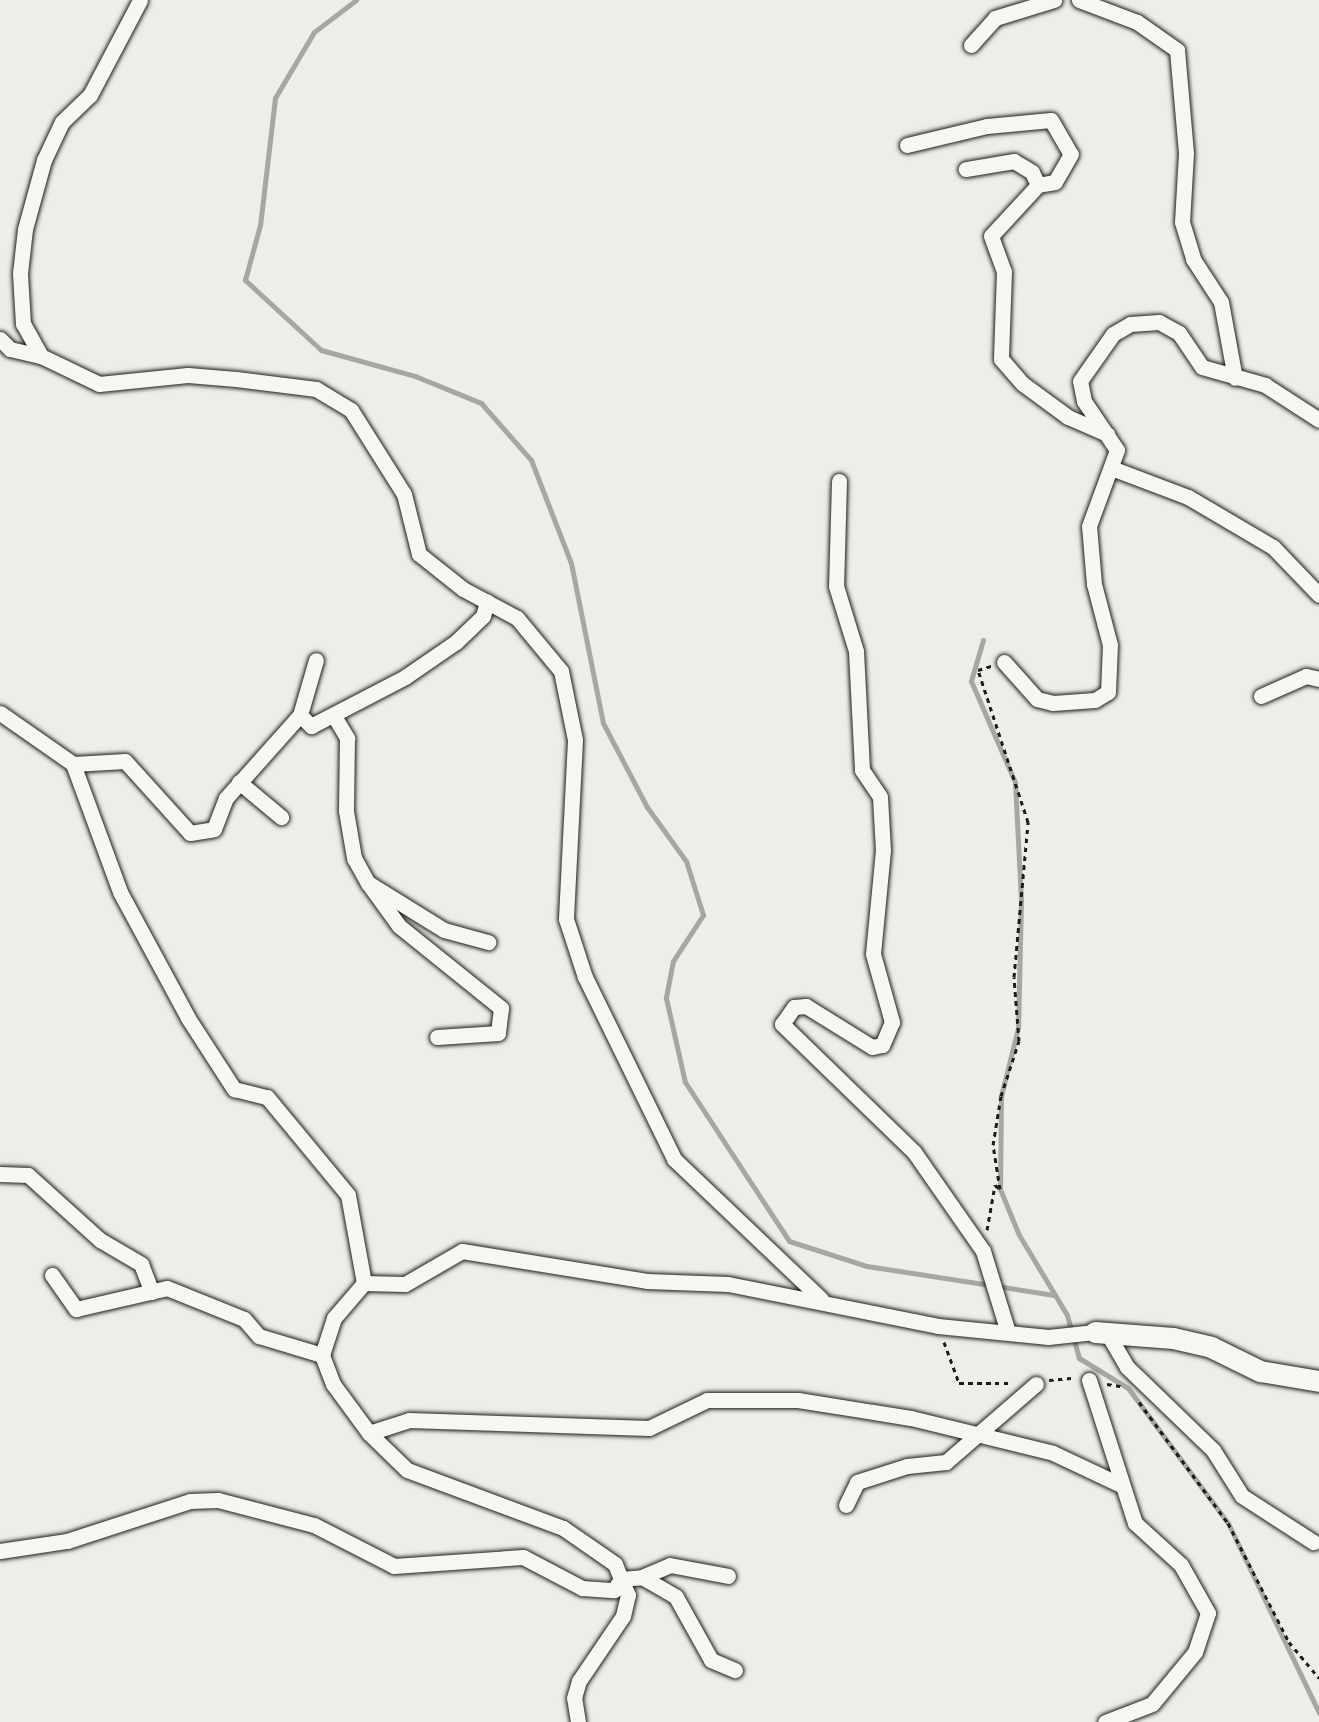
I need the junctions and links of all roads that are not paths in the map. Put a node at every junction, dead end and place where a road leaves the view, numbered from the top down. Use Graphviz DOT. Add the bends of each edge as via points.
graph roads {
  1 [pos="140,0"];
  2 [pos="1054,0"];
  3 [pos="1079,0"];
  4 [pos="971,45"];
  5 [pos="907,145"];
  6 [pos="966,170"];
  7 [pos="1038,185"];
  8 [pos="0,339"];
  9 [pos="41,357"];
  10 [pos="1235,378"];
  11 [pos="1319,420"];
  12 [pos="1109,434"];
  13 [pos="1114,469"];
  14 [pos="839,481"];
  15 [pos="1319,595"];
  16 [pos="487,602"];
  17 [pos="316,660"];
  18 [pos="1004,662"];
  19 [pos="1319,679"];
  20 [pos="1261,696"];
  21 [pos="0,713"];
  22 [pos="300,716"];
  23 [pos="334,716"];
  24 [pos="73,764"];
  25 [pos="239,782"];
  26 [pos="281,817"];
  27 [pos="368,884"];
  28 [pos="488,942"];
  29 [pos="437,1037"];
  30 [pos="0,1174"];
  31 [pos="52,1275"];
  32 [pos="364,1283"];
  33 [pos="152,1292"];
  34 [pos="822,1300"];
  35 [pos="1007,1329"];
  36 [pos="1101,1331"];
  37 [pos="322,1354"];
  38 [pos="1089,1380"];
  39 [pos="1319,1381"];
  40 [pos="1036,1384"];
  41 [pos="369,1434"];
  42 [pos="979,1437"];
  43 [pos="1121,1485"];
  44 [pos="846,1505"];
  45 [pos="1313,1542"];
  46 [pos="0,1551"];
  47 [pos="728,1576"];
  48 [pos="642,1577"];
  49 [pos="621,1579"];
  50 [pos="735,1670"];
  51 [pos="579,1722"];
  52 [pos="1105,1722"];
  1 -- 9 [label="street" via="90,95 62,122 32,206 20,273 22,314"];
  2 -- 4 [label="street" via="996,18"];
  3 -- 10 [label="street" via="1137,22 1177,50 1186,153 1182,222 1193,259 1221,302"];
  5 -- 7 [label="street" via="987,126 1052,120 1071,154 1055,182"];
  6 -- 7 [label="street" via="1014,161 1032,171"];
  7 -- 12 [label="street" via="991,236 1004,271 1001,359 1023,384 1068,417"];
  8 -- 9 [label="street" via="10,350"];
  9 -- 16 [label="street" via="99,384 188,375 316,389 351,410 404,494 419,554"];
  10 -- 11 [label="street" via="1273,388"];
  10 -- 12 [label="street" via="1202,367 1179,333 1160,322 1130,324 1100,349 1080,381 1084,402"];
  12 -- 13 [label="street" via="1117,450"];
  13 -- 15 [label="street" via="1188,498 1273,547"];
  13 -- 18 [label="street" via="1089,526 1094,584 1110,645 1108,692 1095,700 1053,704 1037,699"];
  14 -- 35 [label="street" via="836,586 856,651 862,770 880,796 883,850 873,954 892,1022 882,1045 872,1047 806,1006 794,1006 782,1024 914,1152 983,1251"];
  16 -- 23 [label="street" via="483,616 456,642"];
  16 -- 34 [label="street" via="517,618 561,671 575,740 566,919 607,1028 674,1158"];
  17 -- 22 [label="street"];
  19 -- 20 [label="street" via="1306,676"];
  21 -- 24 [label="street"];
  22 -- 23 [label="street" via="311,726"];
  22 -- 25 [label="street"];
  23 -- 27 [label="street" via="347,738 346,811 354,858"];
  24 -- 25 [label="street" via="125,762 190,833 214,829"];
  24 -- 32 [label="street" via="120,892 188,1018 234,1089 267,1097 348,1195"];
  25 -- 26 [label="street"];
  27 -- 28 [label="street" via="444,930"];
  27 -- 29 [label="street" via="399,926 501,1008 498,1033"];
  30 -- 33 [label="street" via="28,1175 100,1240 141,1264"];
  31 -- 33 [label="street" via="76,1309"];
  32 -- 34 [label="street" via="405,1284 462,1251 647,1281 728,1284"];
  32 -- 37 [label="street" via="334,1318"];
  33 -- 37 [label="street" via="167,1288 190,1295 244,1319 259,1336"];
  34 -- 35 [label="street" via="938,1326"];
  35 -- 36 [label="street" via="1048,1336"];
  36 -- 39 [label="street" via="1183,1340 1211,1347 1260,1371"];
  36 -- 45 [label="street" via="1127,1368 1213,1450 1242,1496"];
  37 -- 41 [label="street" via="333,1384"];
  38 -- 43 [label="street"];
  40 -- 42 [label="street"];
  41 -- 42 [label="street" via="409,1420 649,1428 707,1400 798,1400 911,1418"];
  41 -- 49 [label="street" via="420,1476 563,1528 615,1564"];
  42 -- 43 [label="street" via="1053,1453"];
  42 -- 44 [label="street" via="946,1462 907,1466 856,1482"];
  43 -- 52 [label="street" via="1135,1523 1181,1565 1208,1613 1195,1652 1152,1704"];
  46 -- 49 [label="street" via="67,1541 190,1501 218,1500 303,1521 394,1566 523,1557 582,1588 614,1590"];
  47 -- 48 [label="street" via="670,1565"];
  48 -- 49 [label="street"];
  48 -- 50 [label="street" via="676,1597 711,1660"];
  49 -- 51 [label="street" via="628,1595 623,1616 579,1681 574,1698"];
}
